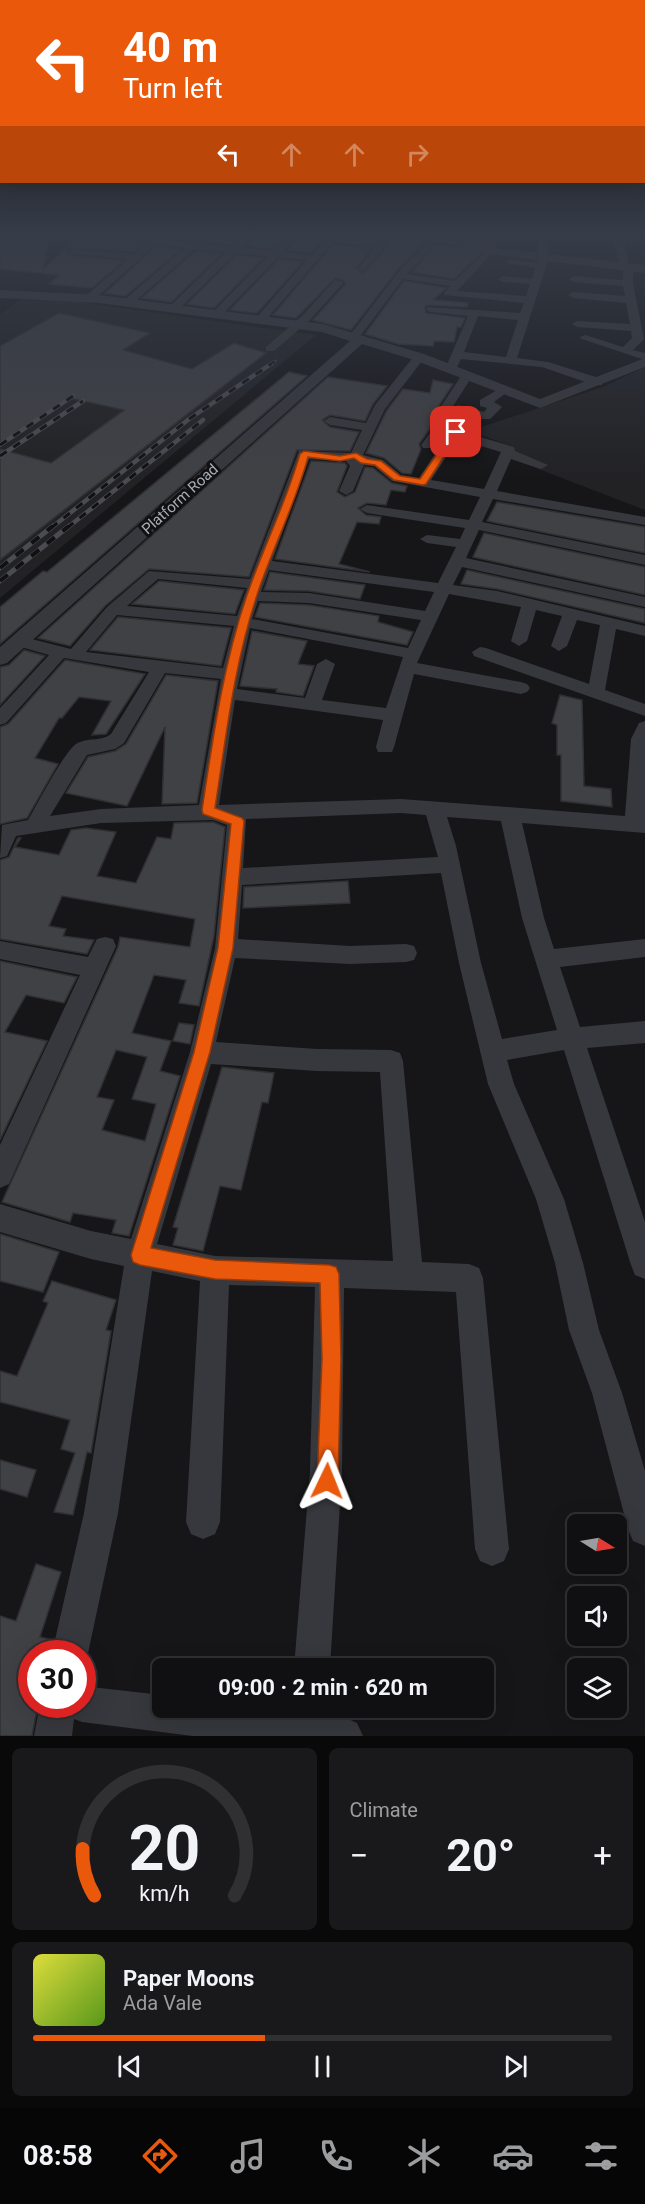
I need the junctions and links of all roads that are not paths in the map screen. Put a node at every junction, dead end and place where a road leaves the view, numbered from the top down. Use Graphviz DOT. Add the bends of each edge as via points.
graph roads {
  1 [pos="239,317"];
  2 [pos="264,317"];
  3 [pos="305,317"];
  4 [pos="370,317"];
  5 [pos="472,317"];
  6 [pos="526,317"];
  7 [pos="631,317"];
  8 [pos="261,320"];
  9 [pos="298,324"];
  10 [pos="577,324"];
  11 [pos="636,328"];
  12 [pos="357,338"];
  13 [pos="585,338"];
  14 [pos="270,349"];
  15 [pos="625,351"];
  16 [pos="457,355"];
  17 [pos="419,357"];
  18 [pos="645,357"];
  19 [pos="511,359"];
  20 [pos="645,362"];
  21 [pos="451,369"];
  22 [pos="598,381"];
  23 [pos="469,382"];
  24 [pos="499,393"];
  25 [pos="459,409"];
  26 [pos="330,421"];
  27 [pos="368,427"];
  28 [pos="439,429"];
  29 [pos="456,432"];
  30 [pos="428,445"];
  31 [pos="507,453"];
  32 [pos="352,456"];
  33 [pos="541,465"];
  34 [pos="423,482"];
  35 [pos="346,491"];
  36 [pos="488,493"];
  37 [pos="367,509"];
  38 [pos="645,521"];
  39 [pos="475,525"];
  40 [pos="427,539"];
  41 [pos="465,544"];
  42 [pos="645,560"];
  43 [pos="457,561"];
  44 [pos="257,582"];
  45 [pos="443,588"];
  46 [pos="645,602"];
  47 [pos="530,605"];
  48 [pos="113,610"];
  49 [pos="571,614"];
  50 [pos="430,617"];
  51 [pos="243,622"];
  52 [pos="609,622"];
  53 [pos="645,631"];
  54 [pos="20,641"];
  55 [pos="519,641"];
  56 [pos="559,646"];
  57 [pos="480,652"];
  58 [pos="66,655"];
  59 [pos="0,658"];
  60 [pos="410,660"];
  61 [pos="326,664"];
  62 [pos="160,667"];
  63 [pos="229,684"];
  64 [pos="521,688"];
  65 [pos="596,693"];
  66 [pos="312,704"];
  67 [pos="645,710"];
  68 [pos="393,715"];
  69 [pos="0,719"];
  70 [pos="645,727"];
  71 [pos="385,747"];
  72 [pos="434,808"];
  73 [pos="208,810"];
  74 [pos="510,814"];
  75 [pos="640,825"];
  76 [pos="34,826"];
  77 [pos="0,850"];
  78 [pos="450,864"];
  79 [pos="232,877"];
  80 [pos="225,948"];
  81 [pos="645,948"];
  82 [pos="0,950"];
  83 [pos="406,952"];
  84 [pos="546,959"];
  85 [pos="645,1032"];
  86 [pos="572,1038"];
  87 [pos="202,1052"];
  88 [pos="493,1052"];
  89 [pos="0,1175"];
  90 [pos="0,1218"];
  91 [pos="140,1255"];
  92 [pos="645,1265"];
  93 [pos="215,1269"];
  94 [pos="329,1274"];
  95 [pos="409,1277"];
  96 [pos="203,1521"];
  97 [pos="645,1529"];
  98 [pos="492,1549"];
  99 [pos="73,1640"];
  100 [pos="313,1658"];
  101 [pos="96,1705"];
  102 [pos="55,1718"];
  103 [pos="307,1719"];
  104 [pos="52,1736"];
  105 [pos="344,1736"];
  1 -- 8 [label="street"];
  2 -- 8 [label="street"];
  3 -- 9 [label="street"];
  4 -- 12 [label="street"];
  5 -- 16 [label="street"];
  6 -- 19 [label="street"];
  7 -- 11 [label="street"];
  8 -- 9 [label="street"];
  9 -- 12 [label="street"];
  9 -- 14 [label="street"];
  10 -- 11 [label="street"];
  11 -- 15 [label="street" via="638,339"];
  12 -- 17 [label="street"];
  12 -- 54 [label="street, Platform Road"];
  13 -- 15 [label="street"];
  15 -- 18 [label="street"];
  16 -- 19 [label="street"];
  16 -- 21 [label="street"];
  17 -- 21 [label="street"];
  17 -- 27 [label="street" via="397,381"];
  19 -- 22 [label="street" via="544,364"];
  20 -- 22 [label="street"];
  21 -- 23 [label="street"];
  22 -- 24 [label="street" via="540,404"];
  23 -- 24 [label="street"];
  23 -- 28 [label="street" via="442,414"];
  24 -- 25 [label="street" via="484,403 496,407 486,416"];
  26 -- 27 [label="street"];
  27 -- 32 [label="street"];
  28 -- 29 [label="street"];
  28 -- 30 [label="street"];
  29 -- 31 [label="street" via="509,450"];
  29 -- 34 [label="street"];
  31 -- 33 [label="street"];
  31 -- 36 [label="street"];
  32 -- 34 [label="street" via="378,463 397,478"];
  32 -- 35 [label="street" via="357,465"];
  32 -- 44 [label="street" via="304,454 296,485"];
  34 -- 36 [label="street"];
  36 -- 38 [label="street"];
  36 -- 39 [label="street"];
  37 -- 39 [label="street"];
  39 -- 41 [label="street"];
  39 -- 42 [label="street"];
  40 -- 41 [label="street"];
  41 -- 43 [label="street"];
  43 -- 45 [label="street"];
  43 -- 46 [label="street"];
  44 -- 45 [label="street"];
  44 -- 48 [label="street" via="154,574"];
  44 -- 50 [label="street" via="309,598"];
  44 -- 51 [label="street"];
  45 -- 47 [label="street"];
  45 -- 50 [label="street"];
  47 -- 49 [label="street"];
  47 -- 55 [label="street"];
  48 -- 51 [label="street"];
  48 -- 58 [label="street"];
  49 -- 52 [label="street"];
  49 -- 56 [label="street"];
  50 -- 60 [label="street"];
  51 -- 60 [label="street" via="318,634"];
  51 -- 63 [label="street"];
  52 -- 53 [label="street"];
  52 -- 65 [label="street"];
  54 -- 58 [label="street"];
  54 -- 59 [label="street, Platform Road"];
  57 -- 65 [label="street"];
  58 -- 62 [label="street"];
  58 -- 69 [label="street"];
  60 -- 64 [label="street"];
  60 -- 68 [label="street"];
  61 -- 66 [label="street"];
  62 -- 63 [label="street"];
  62 -- 76 [label="street" via="115,741 109,745 89,744 80,750"];
  63 -- 66 [label="street"];
  63 -- 73 [label="street"];
  65 -- 67 [label="street"];
  66 -- 68 [label="street"];
  68 -- 71 [label="street"];
  70 -- 75 [label="street" via="640,738"];
  72 -- 73 [label="street"];
  72 -- 74 [label="street"];
  72 -- 78 [label="street"];
  73 -- 76 [label="street" via="101,816"];
  73 -- 79 [label="street" via="237,821"];
  74 -- 75 [label="street"];
  74 -- 84 [label="street"];
  76 -- 77 [label="street" via="9,830"];
  78 -- 79 [label="street"];
  78 -- 88 [label="street"];
  79 -- 80 [label="street"];
  80 -- 83 [label="street" via="350,955"];
  80 -- 87 [label="street"];
  81 -- 84 [label="street"];
  82 -- 89 [label="street" via="99,957"];
  84 -- 86 [label="street"];
  85 -- 86 [label="street"];
  86 -- 88 [label="street"];
  86 -- 92 [label="street"];
  87 -- 91 [label="street"];
  87 -- 95 [label="street" via="391,1061"];
  88 -- 97 [label="street" via="501,1084 550,1199 584,1330 608,1393"];
  90 -- 91 [label="street"];
  91 -- 93 [label="street"];
  91 -- 99 [label="street" via="101,1513"];
  93 -- 94 [label="street"];
  93 -- 96 [label="street"];
  94 -- 95 [label="street"];
  94 -- 100 [label="street" via="327,1481"];
  95 -- 98 [label="street" via="469,1278"];
  101 -- 103 [label="street"];
  102 -- 104 [label="street"];
  103 -- 105 [label="street"];
}
